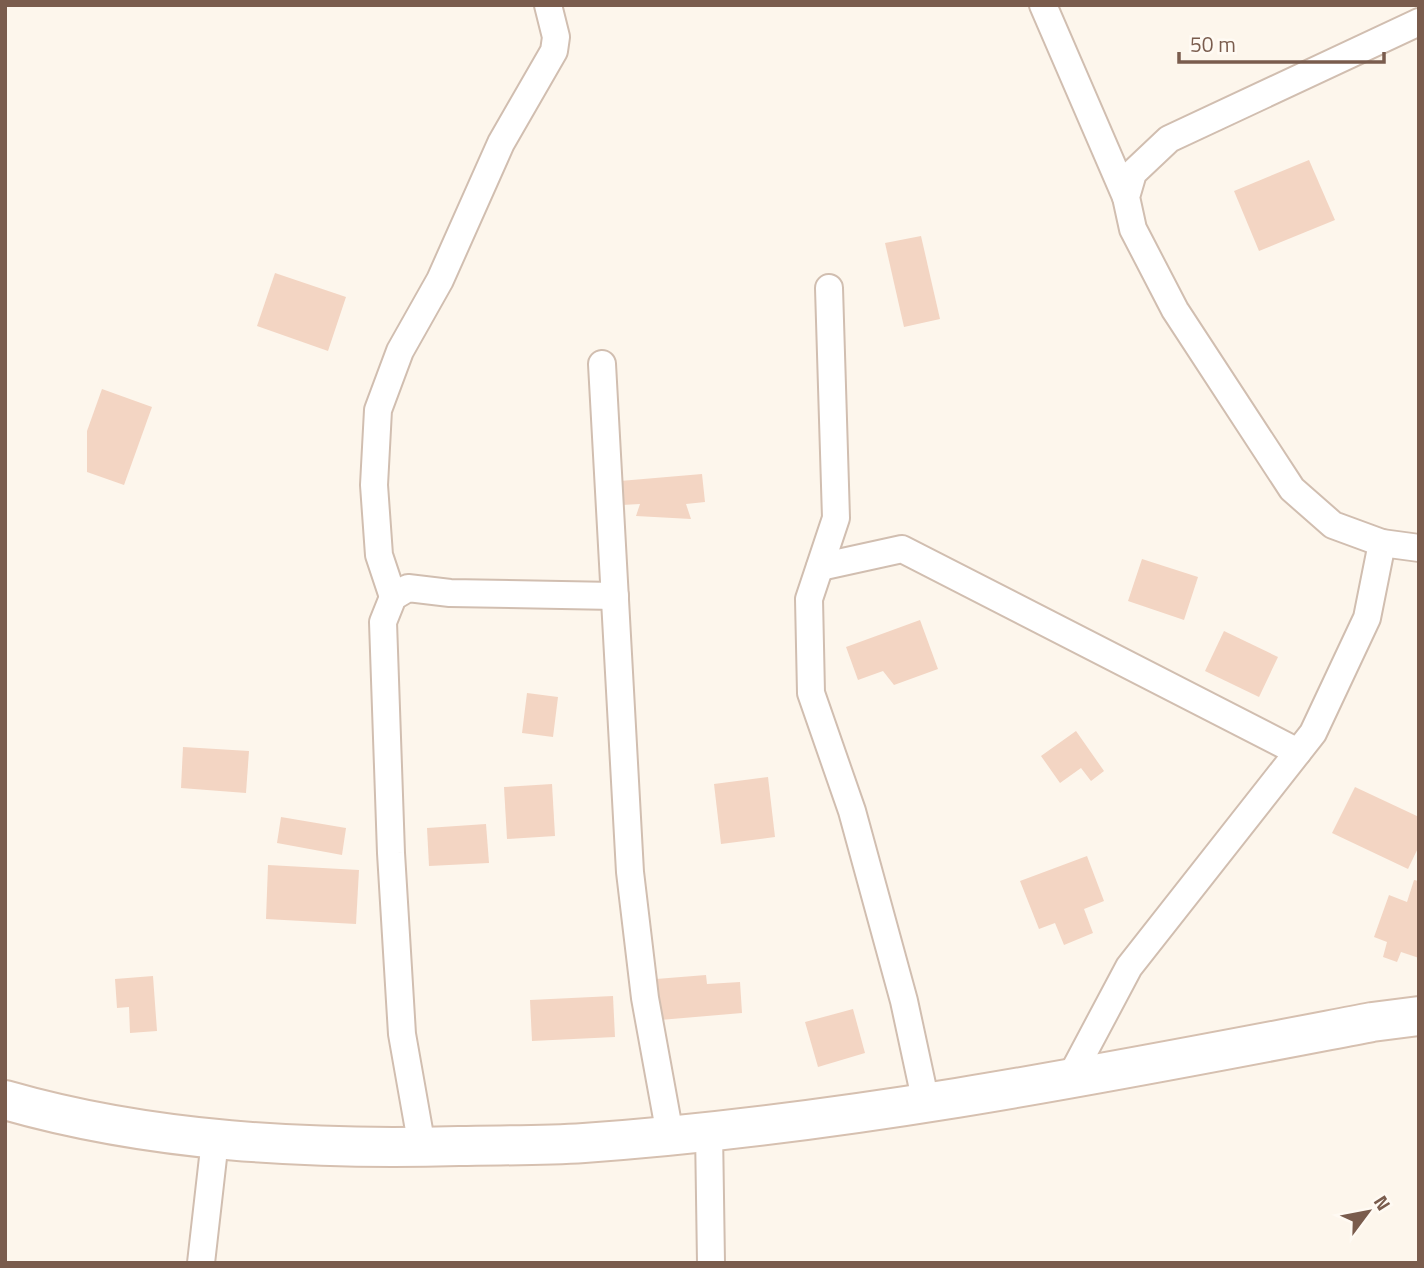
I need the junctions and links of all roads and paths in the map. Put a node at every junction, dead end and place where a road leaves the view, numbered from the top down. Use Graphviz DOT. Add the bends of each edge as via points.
graph roads {
  1 [pos="548,5"];
  2 [pos="1043,5"];
  3 [pos="1419,22"];
  4 [pos="1126,197"];
  5 [pos="829,288"];
  6 [pos="602,364"];
  7 [pos="1382,543"];
  8 [pos="1419,548"];
  9 [pos="820,567"];
  10 [pos="615,596"];
  11 [pos="393,597"];
  12 [pos="1298,752"];
  13 [pos="1419,1016"];
  14 [pos="1069,1080"];
  15 [pos="5,1100"];
  16 [pos="926,1103"];
  17 [pos="709,1131"];
  18 [pos="670,1135"];
  19 [pos="215,1140"];
  20 [pos="422,1147"];
  21 [pos="201,1263"];
  22 [pos="711,1263"];
  1 -- 11 [label="street" via="554,23 554,51 501,143 440,280 400,351 379,410 374,485 379,555"];
  2 -- 4 [label="street"];
  3 -- 4 [label="street" via="1169,139 1133,173"];
  4 -- 7 [label="street" via="1133,229 1175,310 1292,489 1333,525"];
  5 -- 9 [label="street" via="836,517"];
  6 -- 10 [label="street"];
  7 -- 8 [label="street"];
  7 -- 12 [label="street" via="1367,618 1313,733"];
  9 -- 12 [label="street" via="902,549"];
  9 -- 16 [label="street" via="809,599 811,693 852,811 904,1001"];
  10 -- 11 [label="street" via="408,588"];
  10 -- 18 [label="street" via="630,872 645,998"];
  11 -- 20 [label="street" via="383,622 391,853 402,1034"];
  12 -- 14 [label="street" via="1129,967"];
  13 -- 14 [label="main road"];
  14 -- 16 [label="main road"];
  15 -- 19 [label="main road" via="46,1112"];
  16 -- 17 [label="main road"];
  17 -- 18 [label="main road"];
  17 -- 22 [label="street"];
  18 -- 20 [label="main road" via="582,1144"];
  19 -- 20 [label="main road"];
  19 -- 21 [label="street"];
}
